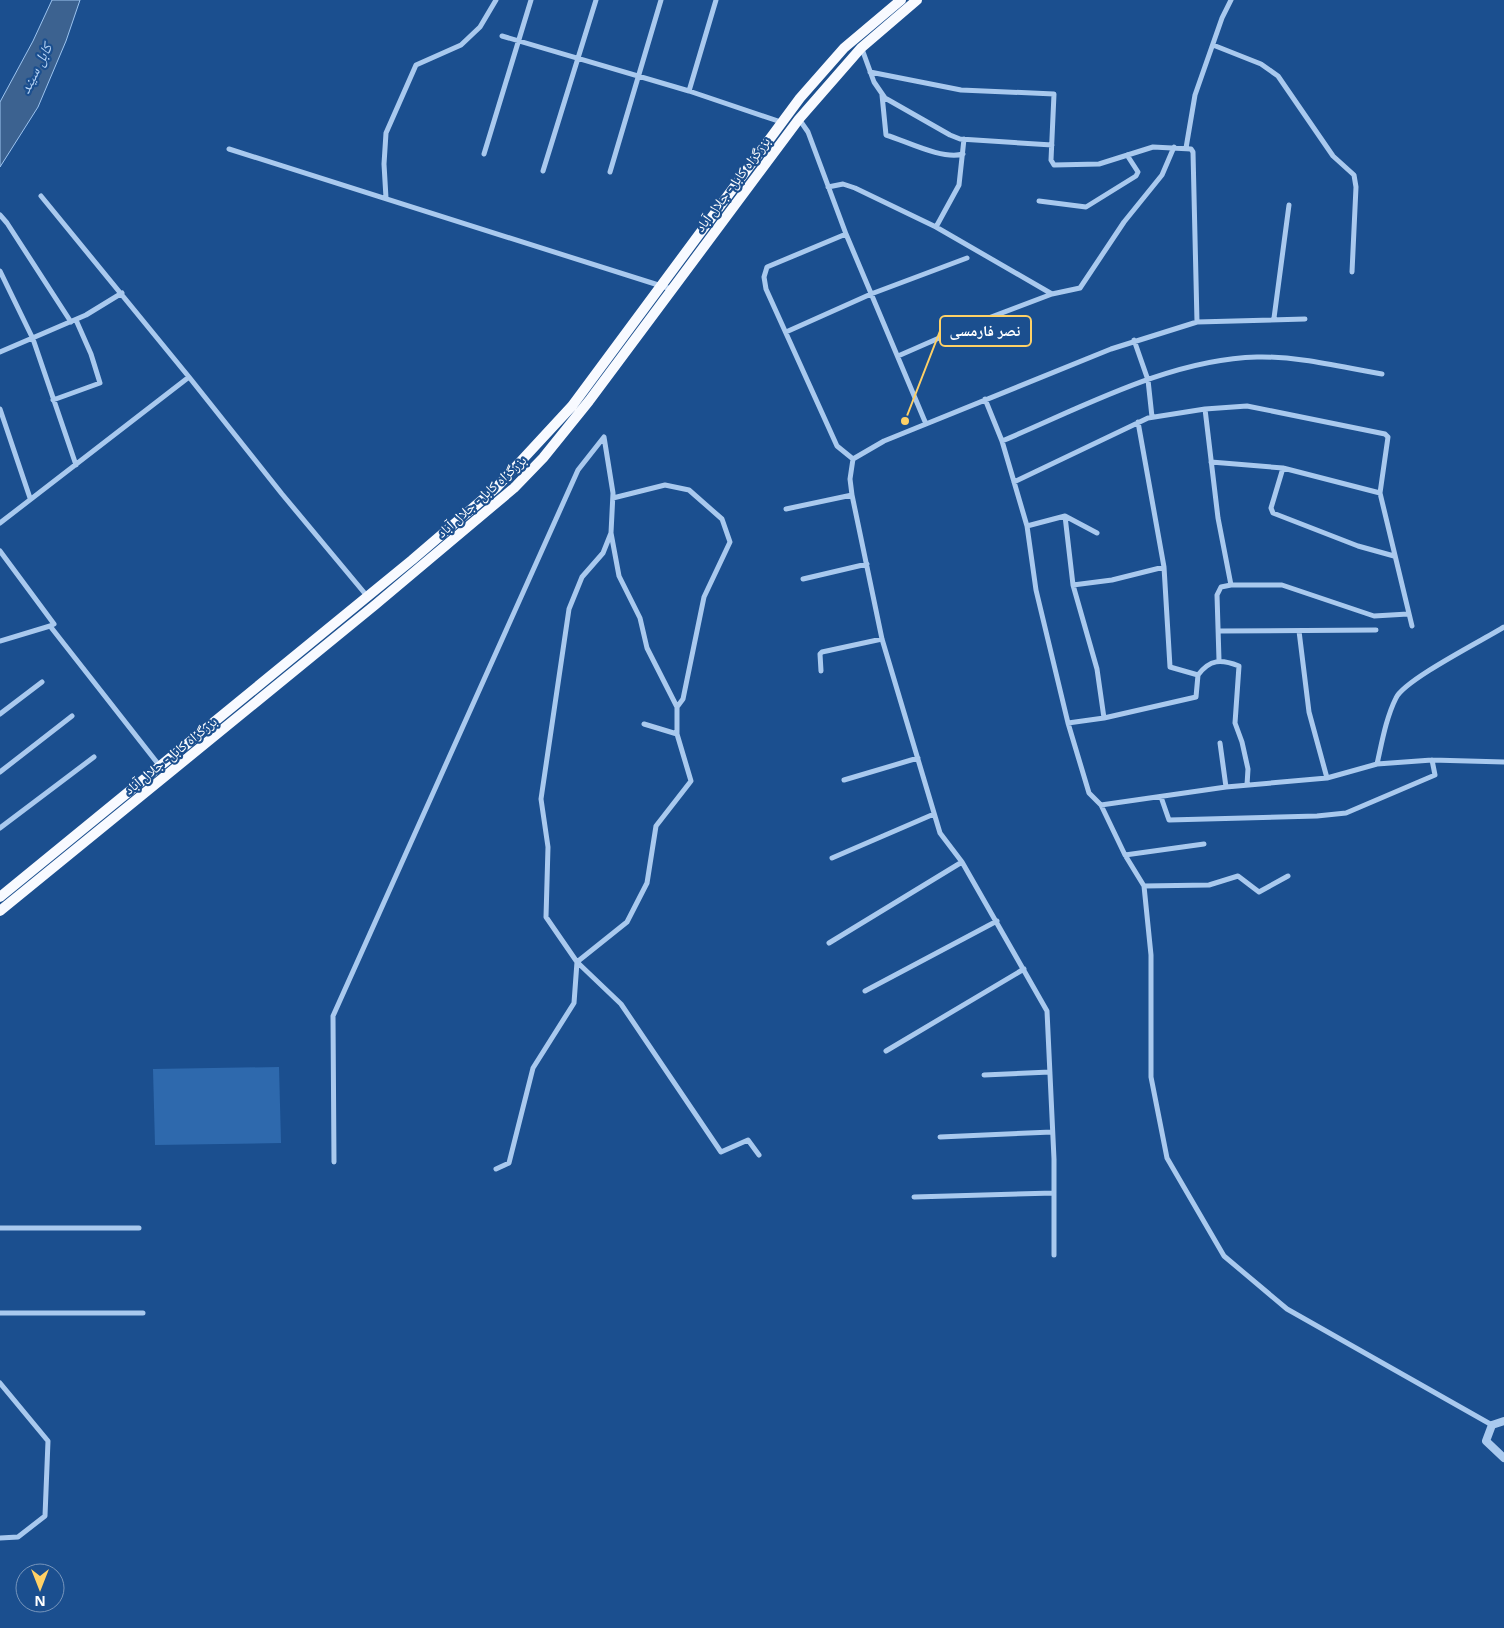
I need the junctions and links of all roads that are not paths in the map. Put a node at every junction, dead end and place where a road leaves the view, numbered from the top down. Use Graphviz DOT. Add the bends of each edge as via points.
graph roads {
  1 [pos="496,0"];
  2 [pos="531,0"];
  3 [pos="596,0"];
  4 [pos="662,0"];
  5 [pos="716,0"];
  6 [pos="901,0"];
  7 [pos="918,0"];
  8 [pos="1231,0"];
  9 [pos="502,36"];
  10 [pos="519,41"];
  11 [pos="1213,45"];
  12 [pos="861,48"];
  13 [pos="579,60"];
  14 [pos="870,72"];
  15 [pos="638,77"];
  16 [pos="689,91"];
  17 [pos="882,95"];
  18 [pos="799,119"];
  19 [pos="781,122"];
  20 [pos="964,139"];
  21 [pos="1052,145"];
  22 [pos="1174,147"];
  23 [pos="1186,148"];
  24 [pos="229,149"];
  25 [pos="484,154"];
  26 [pos="963,154"];
  27 [pos="1128,155"];
  28 [pos="543,171"];
  29 [pos="610,172"];
  30 [pos="828,187"];
  31 [pos="41,196"];
  32 [pos="386,198"];
  33 [pos="1039,201"];
  34 [pos="1289,205"];
  35 [pos="0,215"];
  36 [pos="936,227"];
  37 [pos="846,234"];
  38 [pos="967,258"];
  39 [pos="0,271"];
  40 [pos="1352,272"];
  41 [pos="667,287"];
  42 [pos="122,293"];
  43 [pos="871,294"];
  44 [pos="1052,294"];
  45 [pos="1274,318"];
  46 [pos="1305,319"];
  47 [pos="73,321"];
  48 [pos="1197,322"];
  49 [pos="786,332"];
  50 [pos="33,339"];
  51 [pos="1134,340"];
  52 [pos="0,352"];
  53 [pos="898,356"];
  54 [pos="1382,374"];
  55 [pos="189,377"];
  56 [pos="1148,380"];
  57 [pos="985,399"];
  58 [pos="53,400"];
  59 [pos="0,409"];
  60 [pos="1205,410"];
  61 [pos="1152,417"];
  62 [pos="1138,422"];
  63 [pos="926,424"];
  64 [pos="1002,441"];
  65 [pos="853,458"];
  66 [pos="1212,462"];
  67 [pos="76,465"];
  68 [pos="1283,468"];
  69 [pos="1014,482"];
  70 [pos="1380,494"];
  71 [pos="852,495"];
  72 [pos="30,498"];
  73 [pos="613,498"];
  74 [pos="786,509"];
  75 [pos="1065,516"];
  76 [pos="0,523"];
  77 [pos="1027,526"];
  78 [pos="610,533"];
  79 [pos="1097,533"];
  80 [pos="0,551"];
  81 [pos="1394,556"];
  82 [pos="867,564"];
  83 [pos="1164,567"];
  84 [pos="803,578"];
  85 [pos="1231,585"];
  86 [pos="1073,586"];
  87 [pos="367,596"];
  88 [pos="1408,614"];
  89 [pos="50,626"];
  90 [pos="1412,626"];
  91 [pos="1504,627"];
  92 [pos="1299,630"];
  93 [pos="1376,630"];
  94 [pos="1220,631"];
  95 [pos="882,639"];
  96 [pos="0,641"];
  97 [pos="1219,660"];
  98 [pos="821,671"];
  99 [pos="1198,675"];
  100 [pos="42,682"];
  101 [pos="677,707"];
  102 [pos="0,714"];
  103 [pos="72,716"];
  104 [pos="1104,718"];
  105 [pos="1068,722"];
  106 [pos="644,724"];
  107 [pos="677,734"];
  108 [pos="1220,742"];
  109 [pos="94,757"];
  110 [pos="918,758"];
  111 [pos="1432,760"];
  112 [pos="1504,762"];
  113 [pos="1377,764"];
  114 [pos="163,771"];
  115 [pos="0,772"];
  116 [pos="1327,778"];
  117 [pos="844,780"];
  118 [pos="1247,785"];
  119 [pos="1226,787"];
  120 [pos="1160,797"];
  121 [pos="1101,805"];
  122 [pos="934,814"];
  123 [pos="0,828"];
  124 [pos="1204,844"];
  125 [pos="1125,855"];
  126 [pos="832,858"];
  127 [pos="962,862"];
  128 [pos="1288,876"];
  129 [pos="1144,886"];
  130 [pos="0,897"];
  131 [pos="0,911"];
  132 [pos="997,921"];
  133 [pos="829,943"];
  134 [pos="577,962"];
  135 [pos="1024,969"];
  136 [pos="865,991"];
  137 [pos="886,1051"];
  138 [pos="1050,1072"];
  139 [pos="984,1075"];
  140 [pos="1052,1132"];
  141 [pos="940,1137"];
  142 [pos="759,1155"];
  143 [pos="334,1162"];
  144 [pos="496,1169"];
  145 [pos="1054,1193"];
  146 [pos="914,1197"];
  147 [pos="0,1228"];
  148 [pos="139,1228"];
  149 [pos="1054,1255"];
  150 [pos="0,1313"];
  151 [pos="143,1313"];
  152 [pos="0,1383"];
  153 [pos="1504,1421"];
  154 [pos="1492,1425"];
  155 [pos="1504,1458"];
  156 [pos="0,1538"];
  1 -- 32 [label="street" via="480,26 461,45 416,65 386,133"];
  2 -- 10 [label="street"];
  3 -- 13 [label="street"];
  4 -- 15 [label="street"];
  5 -- 16 [label="street"];
  6 -- 19 [label="highway, بزرگراه کابل- جلال آباد" via="844,48"];
  7 -- 12 [label="highway, بزرگراه کابل- جلال آباد"];
  8 -- 11 [label="street"];
  9 -- 10 [label="street"];
  10 -- 13 [label="street"];
  10 -- 25 [label="street"];
  11 -- 23 [label="street" via="1195,95"];
  11 -- 40 [label="street" via="1262,64 1278,76 1333,156 1354,176"];
  12 -- 14 [label="street"];
  12 -- 18 [label="highway, بزرگراه کابل- جلال آباد"];
  13 -- 15 [label="street"];
  13 -- 28 [label="street"];
  14 -- 17 [label="street"];
  14 -- 21 [label="street" via="961,90 1054,94"];
  15 -- 16 [label="street"];
  15 -- 29 [label="street"];
  16 -- 19 [label="street"];
  17 -- 20 [label="street" via="950,135"];
  17 -- 26 [label="street" via="886,135 930,151 956,156"];
  18 -- 30 [label="street" via="808,132"];
  18 -- 41 [label="highway, بزرگراه کابل- جلال آباد"];
  19 -- 41 [label="highway, بزرگراه کابل- جلال آباد"];
  20 -- 21 [label="street"];
  20 -- 26 [label="street"];
  21 -- 27 [label="street" via="1054,165 1099,164"];
  22 -- 23 [label="street"];
  22 -- 27 [label="street" via="1153,147"];
  22 -- 44 [label="street" via="1162,175 1124,222 1080,288"];
  23 -- 48 [label="street" via="1194,152"];
  24 -- 32 [label="street"];
  26 -- 36 [label="street" via="959,185"];
  27 -- 33 [label="street" via="1138,172 1136,176 1090,206"];
  30 -- 36 [label="street" via="843,184 855,188"];
  30 -- 37 [label="street"];
  31 -- 42 [label="street"];
  32 -- 41 [label="street"];
  34 -- 45 [label="street"];
  35 -- 47 [label="street"];
  36 -- 44 [label="street"];
  37 -- 43 [label="street"];
  37 -- 49 [label="street" via="765,270 766,289"];
  38 -- 43 [label="street"];
  39 -- 50 [label="street"];
  41 -- 87 [label="highway, بزرگراه کابل- جلال آباد" via="528,456 496,488"];
  41 -- 114 [label="highway, بزرگراه کابل- جلال آباد" via="590,401 514,488 375,605"];
  42 -- 47 [label="street"];
  42 -- 55 [label="street"];
  43 -- 49 [label="street"];
  43 -- 53 [label="street"];
  44 -- 53 [label="street"];
  45 -- 46 [label="street"];
  45 -- 48 [label="street"];
  47 -- 50 [label="street"];
  47 -- 58 [label="street" via="91,354 100,383"];
  48 -- 51 [label="street"];
  49 -- 65 [label="street" via="837,446"];
  50 -- 52 [label="street"];
  50 -- 58 [label="street"];
  51 -- 56 [label="street"];
  51 -- 57 [label="street"];
  53 -- 63 [label="street"];
  54 -- 56 [label="street" via="1286,358 1257,357 1219,361"];
  55 -- 67 [label="street"];
  55 -- 87 [label="street"];
  56 -- 61 [label="street"];
  56 -- 64 [label="street"];
  57 -- 63 [label="street"];
  57 -- 64 [label="street"];
  58 -- 67 [label="street"];
  59 -- 72 [label="street"];
  60 -- 61 [label="street"];
  60 -- 66 [label="street"];
  60 -- 70 [label="street" via="1247,406 1385,434 1388,437"];
  61 -- 62 [label="street"];
  62 -- 69 [label="street"];
  62 -- 83 [label="street"];
  63 -- 65 [label="street"];
  64 -- 69 [label="street"];
  65 -- 71 [label="street"];
  66 -- 68 [label="street"];
  66 -- 85 [label="street" via="1218,518"];
  67 -- 72 [label="street"];
  68 -- 70 [label="street"];
  68 -- 81 [label="street" via="1271,508 1273,513 1358,546"];
  69 -- 77 [label="street"];
  70 -- 81 [label="street"];
  71 -- 74 [label="street"];
  71 -- 82 [label="street"];
  72 -- 76 [label="street"];
  73 -- 78 [label="street"];
  73 -- 101 [label="street" via="665,485 690,490 722,519 730,542 704,597 683,699"];
  73 -- 143 [label="street" via="604,437 578,470 333,1016"];
  75 -- 77 [label="street"];
  75 -- 79 [label="street"];
  75 -- 86 [label="street"];
  77 -- 105 [label="street" via="1036,590"];
  78 -- 101 [label="street" via="619,576 640,618 647,648"];
  78 -- 134 [label="street" via="603,553 582,577 569,609 541,799 548,847 546,917"];
  80 -- 89 [label="street" via="54,624"];
  81 -- 88 [label="street"];
  82 -- 84 [label="street"];
  82 -- 95 [label="street"];
  83 -- 86 [label="street"];
  83 -- 99 [label="street" via="1170,667"];
  85 -- 88 [label="street" via="1282,585 1374,616"];
  85 -- 94 [label="street" via="1218,590"];
  86 -- 104 [label="street" via="1097,669"];
  87 -- 114 [label="highway, بزرگراه کابل- جلال آباد"];
  88 -- 90 [label="street"];
  89 -- 96 [label="street"];
  89 -- 114 [label="street"];
  91 -- 113 [label="street" via="1432,668 1396,696"];
  92 -- 93 [label="street"];
  92 -- 94 [label="street"];
  92 -- 116 [label="street" via="1309,712"];
  94 -- 97 [label="street"];
  95 -- 98 [label="street" via="822,652"];
  95 -- 110 [label="street"];
  97 -- 99 [label="street" via="1211,661"];
  97 -- 118 [label="street" via="1240,669 1235,723 1248,769"];
  99 -- 104 [label="street" via="1196,697"];
  100 -- 102 [label="street"];
  101 -- 107 [label="street"];
  103 -- 115 [label="street"];
  104 -- 105 [label="street"];
  105 -- 121 [label="street" via="1089,793"];
  106 -- 107 [label="street"];
  107 -- 134 [label="street" via="691,781 656,826 647,882 627,922"];
  108 -- 119 [label="street"];
  109 -- 123 [label="street"];
  110 -- 117 [label="street"];
  110 -- 122 [label="street"];
  111 -- 112 [label="street"];
  111 -- 113 [label="street"];
  111 -- 120 [label="street" via="1435,775 1346,813 1169,820"];
  113 -- 116 [label="street"];
  114 -- 130 [label="highway, بزرگراه کابل- جلال آباد"];
  114 -- 131 [label="highway, بزرگراه کابل- جلال آباد"];
  116 -- 118 [label="street"];
  118 -- 119 [label="street"];
  119 -- 120 [label="street"];
  120 -- 121 [label="street"];
  121 -- 125 [label="street"];
  122 -- 126 [label="street"];
  122 -- 127 [label="street" via="940,832"];
  124 -- 125 [label="street"];
  125 -- 129 [label="street"];
  127 -- 132 [label="street"];
  127 -- 133 [label="street"];
  128 -- 129 [label="street" via="1260,892 1238,876 1209,885"];
  129 -- 154 [label="street" via="1151,955 1151,1077 1167,1158 1224,1256 1287,1309"];
  132 -- 135 [label="street"];
  132 -- 136 [label="street"];
  134 -- 142 [label="street" via="621,1004 721,1152 748,1140"];
  134 -- 144 [label="street" via="574,1003 533,1068 509,1163"];
  135 -- 137 [label="street"];
  135 -- 138 [label="street" via="1047,1011"];
  138 -- 139 [label="street"];
  138 -- 140 [label="street"];
  140 -- 141 [label="street"];
  140 -- 145 [label="street"];
  145 -- 146 [label="street"];
  145 -- 149 [label="street"];
  147 -- 148 [label="street"];
  150 -- 151 [label="street"];
  152 -- 156 [label="street" via="48,1441 45,1516 18,1537"];
  153 -- 154 [label="street"];
  154 -- 155 [label="street" via="1486,1441"];
}
